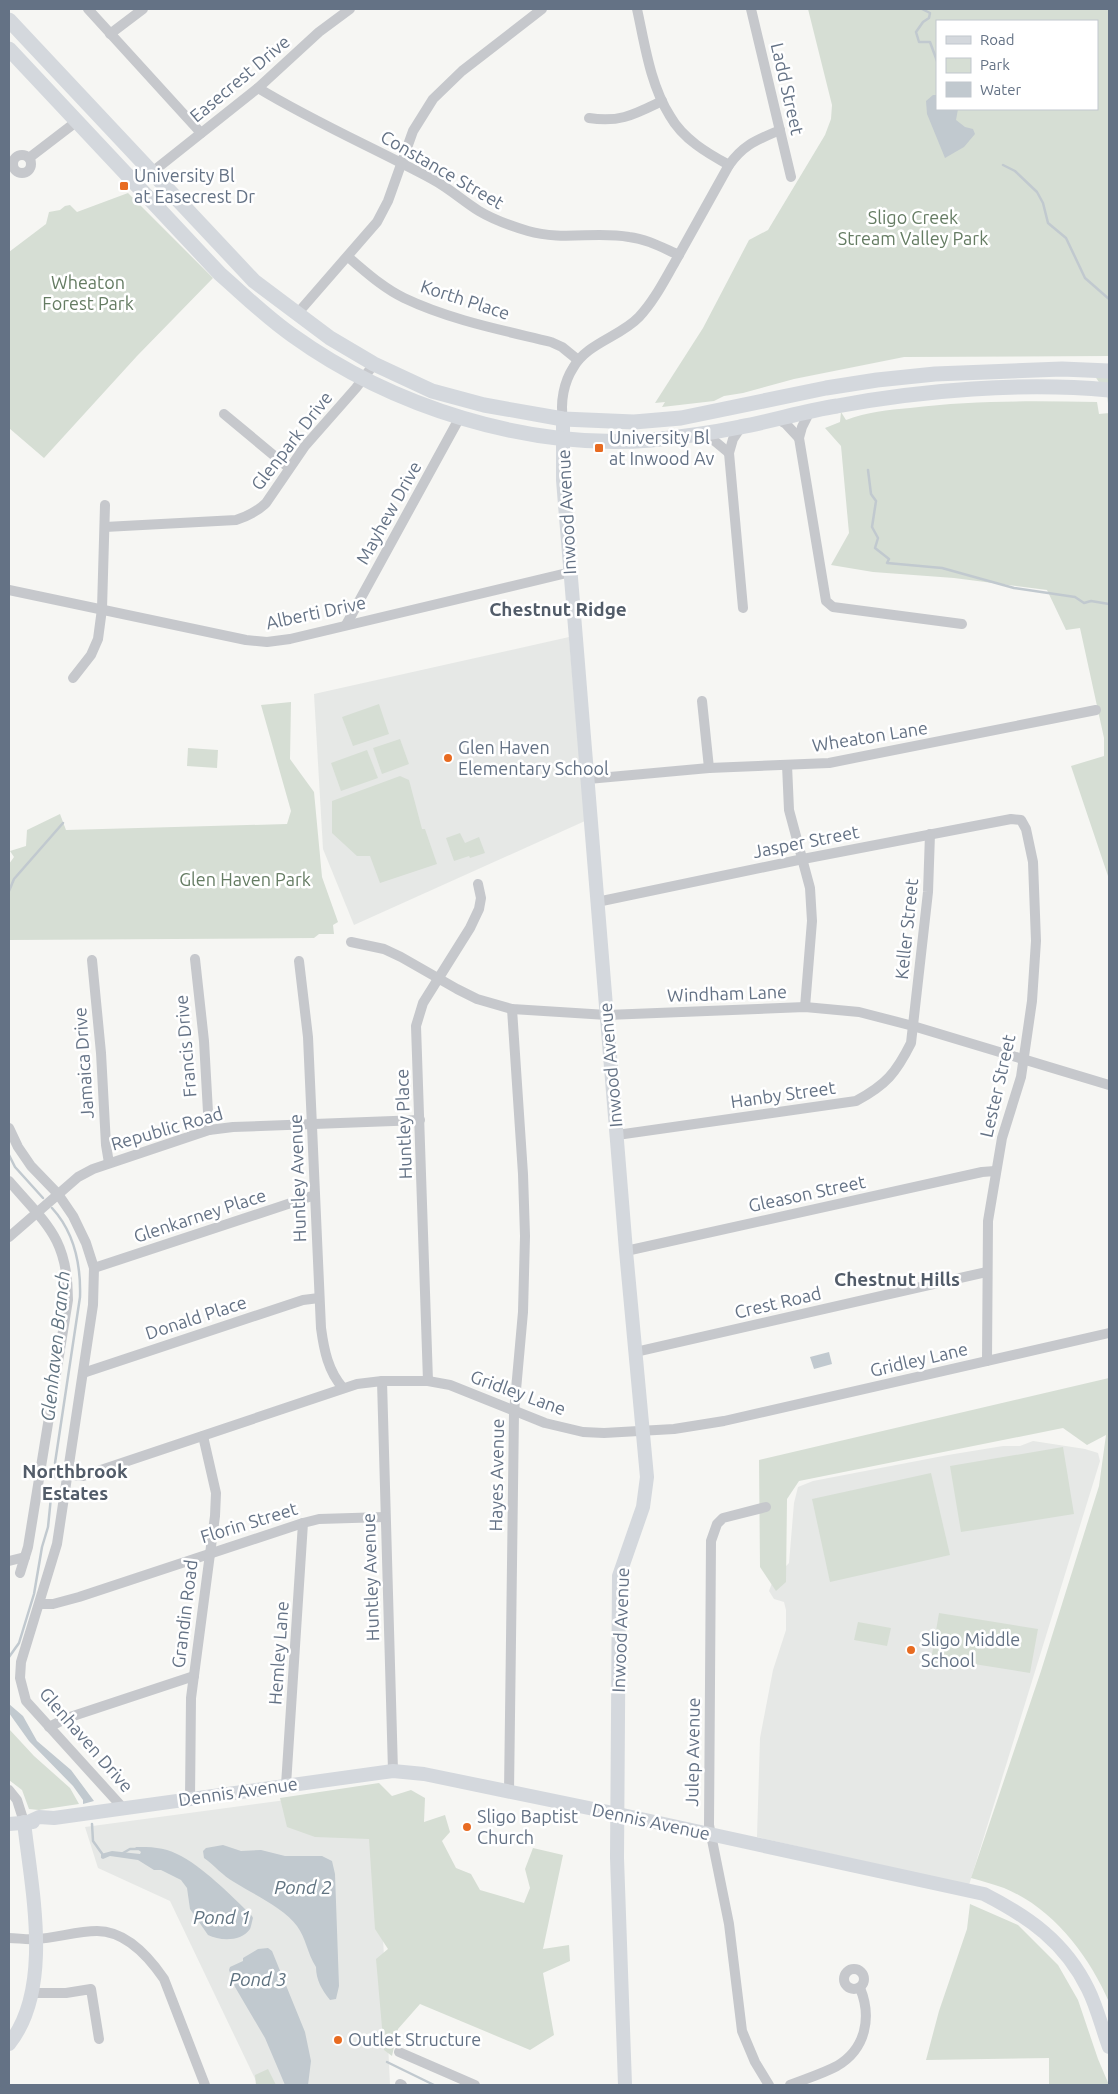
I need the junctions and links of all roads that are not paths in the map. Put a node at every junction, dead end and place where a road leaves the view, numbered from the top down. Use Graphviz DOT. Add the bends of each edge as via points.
graph roads {
  1 [pos="88,9"];
  2 [pos="143,9"];
  3 [pos="350,9"];
  4 [pos="542,9"];
  5 [pos="637,9"];
  6 [pos="752,9"];
  7 [pos="12,29"];
  8 [pos="110,34"];
  9 [pos="9,49"];
  10 [pos="258,88"];
  11 [pos="662,101"];
  12 [pos="589,118"];
  13 [pos="76,122"];
  14 [pos="780,130"];
  15 [pos="201,133"];
  16 [pos="29,158"];
  17 [pos="402,163"];
  18 [pos="729,165"];
  19 [pos="151,174"];
  20 [pos="791,178"];
  21 [pos="679,255"];
  22 [pos="348,257"];
  23 [pos="297,314"];
  24 [pos="578,360"];
  25 [pos="374,364"];
  26 [pos="1109,371"];
  27 [pos="363,379"];
  28 [pos="1109,390"];
  29 [pos="810,411"];
  30 [pos="224,414"];
  31 [pos="460,417"];
  32 [pos="776,418"];
  33 [pos="563,419"];
  34 [pos="742,427"];
  35 [pos="699,434"];
  36 [pos="799,438"];
  37 [pos="563,439"];
  38 [pos="729,453"];
  39 [pos="289,468"];
  40 [pos="105,506"];
  41 [pos="105,527"];
  42 [pos="571,572"];
  43 [pos="9,590"];
  44 [pos="743,608"];
  45 [pos="102,609"];
  46 [pos="962,624"];
  47 [pos="346,625"];
  48 [pos="73,678"];
  49 [pos="702,701"];
  50 [pos="1096,710"];
  51 [pos="787,765"];
  52 [pos="709,768"];
  53 [pos="588,779"];
  54 [pos="1021,820"];
  55 [pos="930,834"];
  56 [pos="803,858"];
  57 [pos="478,884"];
  58 [pos="597,902"];
  59 [pos="350,942"];
  60 [pos="195,959"];
  61 [pos="92,960"];
  62 [pos="299,961"];
  63 [pos="438,979"];
  64 [pos="805,1007"];
  65 [pos="512,1009"];
  66 [pos="607,1015"];
  67 [pos="913,1026"];
  68 [pos="1023,1060"];
  69 [pos="1109,1085"];
  70 [pos="420,1120"];
  71 [pos="313,1124"];
  72 [pos="9,1128"];
  73 [pos="209,1130"];
  74 [pos="617,1135"];
  75 [pos="109,1163"];
  76 [pos="995,1171"];
  77 [pos="9,1181"];
  78 [pos="58,1194"];
  79 [pos="315,1195"];
  80 [pos="36,1212"];
  81 [pos="9,1237"];
  82 [pos="626,1251"];
  83 [pos="94,1268"];
  84 [pos="986,1272"];
  85 [pos="319,1298"];
  86 [pos="1109,1333"];
  87 [pos="635,1352"];
  88 [pos="987,1361"];
  89 [pos="83,1373"];
  90 [pos="428,1381"];
  91 [pos="382,1382"];
  92 [pos="343,1388"];
  93 [pos="514,1412"];
  94 [pos="642,1431"];
  95 [pos="203,1436"];
  96 [pos="41,1472"];
  97 [pos="67,1474"];
  98 [pos="766,1507"];
  99 [pos="385,1517"];
  100 [pos="303,1523"];
  101 [pos="210,1552"];
  102 [pos="25,1557"];
  103 [pos="9,1561"];
  104 [pos="20,1573"];
  105 [pos="40,1604"];
  106 [pos="194,1676"];
  107 [pos="49,1727"];
  108 [pos="393,1771"];
  109 [pos="286,1785"];
  110 [pos="9,1790"];
  111 [pos="509,1792"];
  112 [pos="190,1799"];
  113 [pos="123,1808"];
  114 [pos="618,1814"];
  115 [pos="26,1822"];
  116 [pos="9,1824"];
  117 [pos="711,1834"];
  118 [pos="9,1938"];
  119 [pos="36,1939"];
  120 [pos="860,1988"];
  121 [pos="31,1993"];
  122 [pos="99,2039"];
  123 [pos="9,2044"];
  124 [pos="1109,2047"];
  125 [pos="399,2052"];
  126 [pos="205,2085"];
  127 [pos="475,2085"];
  128 [pos="625,2085"];
  129 [pos="769,2085"];
  130 [pos="790,2085"];
  1 -- 8 [label="street"];
  2 -- 8 [label="street"];
  3 -- 10 [label="street, Easecrest Drive" via="319,32"];
  4 -- 17 [label="street" via="462,71 433,98 416,126"];
  5 -- 11 [label="street" via="651,73"];
  6 -- 14 [label="street, Ladd Street"];
  7 -- 19 [label="main road"];
  8 -- 15 [label="street"];
  9 -- 13 [label="main road"];
  10 -- 15 [label="street, Easecrest Drive"];
  10 -- 17 [label="street, Constance Street"];
  11 -- 12 [label="street" via="620,119"];
  11 -- 18 [label="street" via="670,118 691,140"];
  13 -- 16 [label="street"];
  13 -- 27 [label="main road" via="220,274 292,335"];
  14 -- 18 [label="street, Inwood Avenue" via="749,144"];
  14 -- 20 [label="street, Ladd Street"];
  15 -- 19 [label="street, Easecrest Drive"];
  17 -- 21 [label="street, Constance Street" via="480,212 529,232 554,237 630,237"];
  17 -- 22 [label="street" via="378,222"];
  18 -- 21 [label="street, Inwood Avenue"];
  19 -- 23 [label="main road" via="254,281"];
  21 -- 24 [label="street, Inwood Avenue" via="656,295 639,316"];
  22 -- 23 [label="street"];
  22 -- 24 [label="street, Korth Place" via="404,298 452,317 551,342"];
  23 -- 25 [label="main road"];
  24 -- 33 [label="street, Inwood Avenue" via="564,391"];
  25 -- 27 [label="street, Glenpark Drive"];
  25 -- 33 [label="main road" via="432,391 484,405"];
  26 -- 33 [label="main road" via="1062,369 935,374 826,388 680,418 634,422"];
  27 -- 31 [label="main road" via="389,392"];
  27 -- 39 [label="street, Glenpark Drive"];
  28 -- 29 [label="main road" via="1035,388 932,392"];
  29 -- 32 [label="main road"];
  29 -- 36 [label="street"];
  30 -- 39 [label="street"];
  31 -- 37 [label="main road"];
  31 -- 47 [label="street, Mayhew Drive"];
  32 -- 34 [label="main road"];
  32 -- 36 [label="street"];
  33 -- 37 [label="street, Inwood Avenue"];
  34 -- 35 [label="main road"];
  34 -- 38 [label="street" via="733,439"];
  35 -- 37 [label="main road" via="650,440"];
  35 -- 38 [label="street" via="711,438"];
  36 -- 46 [label="street" via="826,601 833,607"];
  37 -- 42 [label="street, Inwood Avenue"];
  38 -- 44 [label="street"];
  39 -- 41 [label="street, Glenpark Drive" via="266,503 236,520"];
  40 -- 41 [label="street"];
  41 -- 45 [label="street"];
  42 -- 47 [label="street, Alberti Drive"];
  42 -- 53 [label="street, Inwood Avenue"];
  43 -- 45 [label="street, Alberti Drive"];
  45 -- 47 [label="street, Alberti Drive" via="267,642"];
  45 -- 48 [label="street" via="98,639 91,655"];
  49 -- 52 [label="street"];
  50 -- 51 [label="street, Wheaton Lane" via="829,763"];
  51 -- 52 [label="street, Wheaton Lane"];
  51 -- 56 [label="street" via="790,810"];
  52 -- 53 [label="street, Wheaton Lane"];
  53 -- 58 [label="street, Inwood Avenue"];
  54 -- 55 [label="street, Jasper Street" via="1011,819"];
  54 -- 68 [label="street, Lester Street" via="1033,862 1036,942"];
  55 -- 56 [label="street, Jasper Street"];
  55 -- 67 [label="street, Keller Street" via="928,892"];
  56 -- 58 [label="street, Jasper Street"];
  56 -- 64 [label="street" via="810,888 812,921"];
  57 -- 63 [label="street, Huntley Place" via="480,909"];
  58 -- 66 [label="street, Inwood Avenue"];
  59 -- 63 [label="street, Windham Lane" via="401,956"];
  60 -- 73 [label="street, Francis Drive"];
  61 -- 75 [label="street, Jamaica Drive"];
  62 -- 71 [label="street, Huntley Avenue"];
  63 -- 65 [label="street, Windham Lane" via="477,999"];
  63 -- 70 [label="street, Huntley Place" via="423,1003 416,1026"];
  64 -- 66 [label="street, Windham Lane"];
  64 -- 67 [label="street, Windham Lane" via="859,1012"];
  65 -- 66 [label="street, Windham Lane"];
  65 -- 93 [label="street, Hayes Avenue" via="525,1236"];
  66 -- 74 [label="street, Inwood Avenue"];
  67 -- 68 [label="street, Windham Lane"];
  67 -- 74 [label="street, Hanby Street" via="911,1043 900,1066 872,1092 856,1100"];
  68 -- 69 [label="street, Windham Lane"];
  68 -- 76 [label="street, Lester Street"];
  70 -- 71 [label="street, Republic Road"];
  70 -- 90 [label="street, Huntley Place"];
  71 -- 73 [label="street, Republic Road" via="233,1126"];
  71 -- 79 [label="street, Huntley Avenue"];
  72 -- 78 [label="street, Glenhaven Drive" via="31,1166"];
  73 -- 75 [label="street, Republic Road"];
  74 -- 82 [label="street, Inwood Avenue"];
  75 -- 78 [label="street, Republic Road" via="78,1177"];
  76 -- 82 [label="street, Gleason Street"];
  76 -- 84 [label="street, Lester Street"];
  77 -- 80 [label="street"];
  78 -- 80 [label="street, Republic Road"];
  78 -- 83 [label="street, Glenhaven Drive" via="73,1216"];
  79 -- 83 [label="street, Glenkarney Place"];
  79 -- 85 [label="street, Huntley Avenue"];
  80 -- 81 [label="street, Republic Road"];
  80 -- 96 [label="street" via="53,1233 64,1256 68,1278 68,1300"];
  82 -- 87 [label="street, Inwood Avenue"];
  83 -- 89 [label="street, Glenhaven Drive" via="93,1305"];
  84 -- 87 [label="street, Crest Road"];
  84 -- 88 [label="street, Lester Street"];
  85 -- 89 [label="street, Donald Place" via="303,1300"];
  85 -- 92 [label="street, Huntley Avenue" via="324,1351 335,1379"];
  86 -- 88 [label="street, Gridley Lane"];
  87 -- 94 [label="street, Inwood Avenue"];
  88 -- 94 [label="street, Gridley Lane" via="724,1421"];
  89 -- 97 [label="street, Glenhaven Drive"];
  90 -- 91 [label="street, Gridley Lane"];
  90 -- 93 [label="street, Gridley Lane" via="466,1390"];
  91 -- 92 [label="street, Gridley Lane"];
  91 -- 99 [label="street, Huntley Avenue"];
  92 -- 95 [label="street, Gridley Lane"];
  93 -- 94 [label="street, Gridley Lane" via="583,1432"];
  93 -- 111 [label="street, Hayes Avenue"];
  94 -- 114 [label="street, Inwood Avenue" via="646,1492 620,1576"];
  95 -- 97 [label="street, Gridley Lane" via="83,1476"];
  95 -- 101 [label="street, Grandin Road" via="216,1493"];
  96 -- 97 [label="street, Gridley Lane"];
  96 -- 102 [label="street"];
  97 -- 105 [label="street, Glenhaven Drive" via="57,1544"];
  98 -- 117 [label="street, Julep Avenue" via="723,1518 716,1524 711,1541 708,1825"];
  99 -- 100 [label="street, Florin Street" via="319,1519"];
  99 -- 108 [label="street, Huntley Avenue"];
  100 -- 101 [label="street, Florin Street"];
  100 -- 109 [label="street, Hemley Lane"];
  101 -- 105 [label="street, Florin Street" via="79,1597"];
  101 -- 106 [label="street, Grandin Road"];
  102 -- 103 [label="street"];
  102 -- 104 [label="street"];
  105 -- 107 [label="street, Glenhaven Drive" via="21,1662 20,1678 26,1700"];
  106 -- 107 [label="street" via="67,1718"];
  106 -- 112 [label="street, Grandin Road"];
  107 -- 113 [label="street, Glenhaven Drive"];
  108 -- 109 [label="street, Dennis Avenue"];
  108 -- 111 [label="street, Dennis Avenue" via="424,1774"];
  109 -- 112 [label="street, Dennis Avenue"];
  110 -- 115 [label="street"];
  111 -- 114 [label="street, Dennis Avenue"];
  112 -- 113 [label="street, Dennis Avenue"];
  113 -- 115 [label="street, Dennis Avenue" via="54,1818 39,1817"];
  114 -- 117 [label="street, Dennis Avenue"];
  114 -- 128 [label="street, Inwood Avenue"];
  115 -- 116 [label="street, Dennis Avenue"];
  115 -- 119 [label="street"];
  117 -- 124 [label="street, Dennis Avenue" via="984,1894 1016,1910 1050,1938 1075,1966 1088,1990"];
  117 -- 129 [label="street, Julep Avenue" via="729,1924 742,2031"];
  118 -- 119 [label="street"];
  119 -- 121 [label="street"];
  119 -- 126 [label="street" via="97,1931 111,1932 127,1939 164,1979"];
  120 -- 130 [label="street" via="867,2013 860,2043 838,2065"];
  121 -- 122 [label="street" via="92,1989"];
  121 -- 123 [label="street" via="20,2026"];
  125 -- 127 [label="street"];
}
